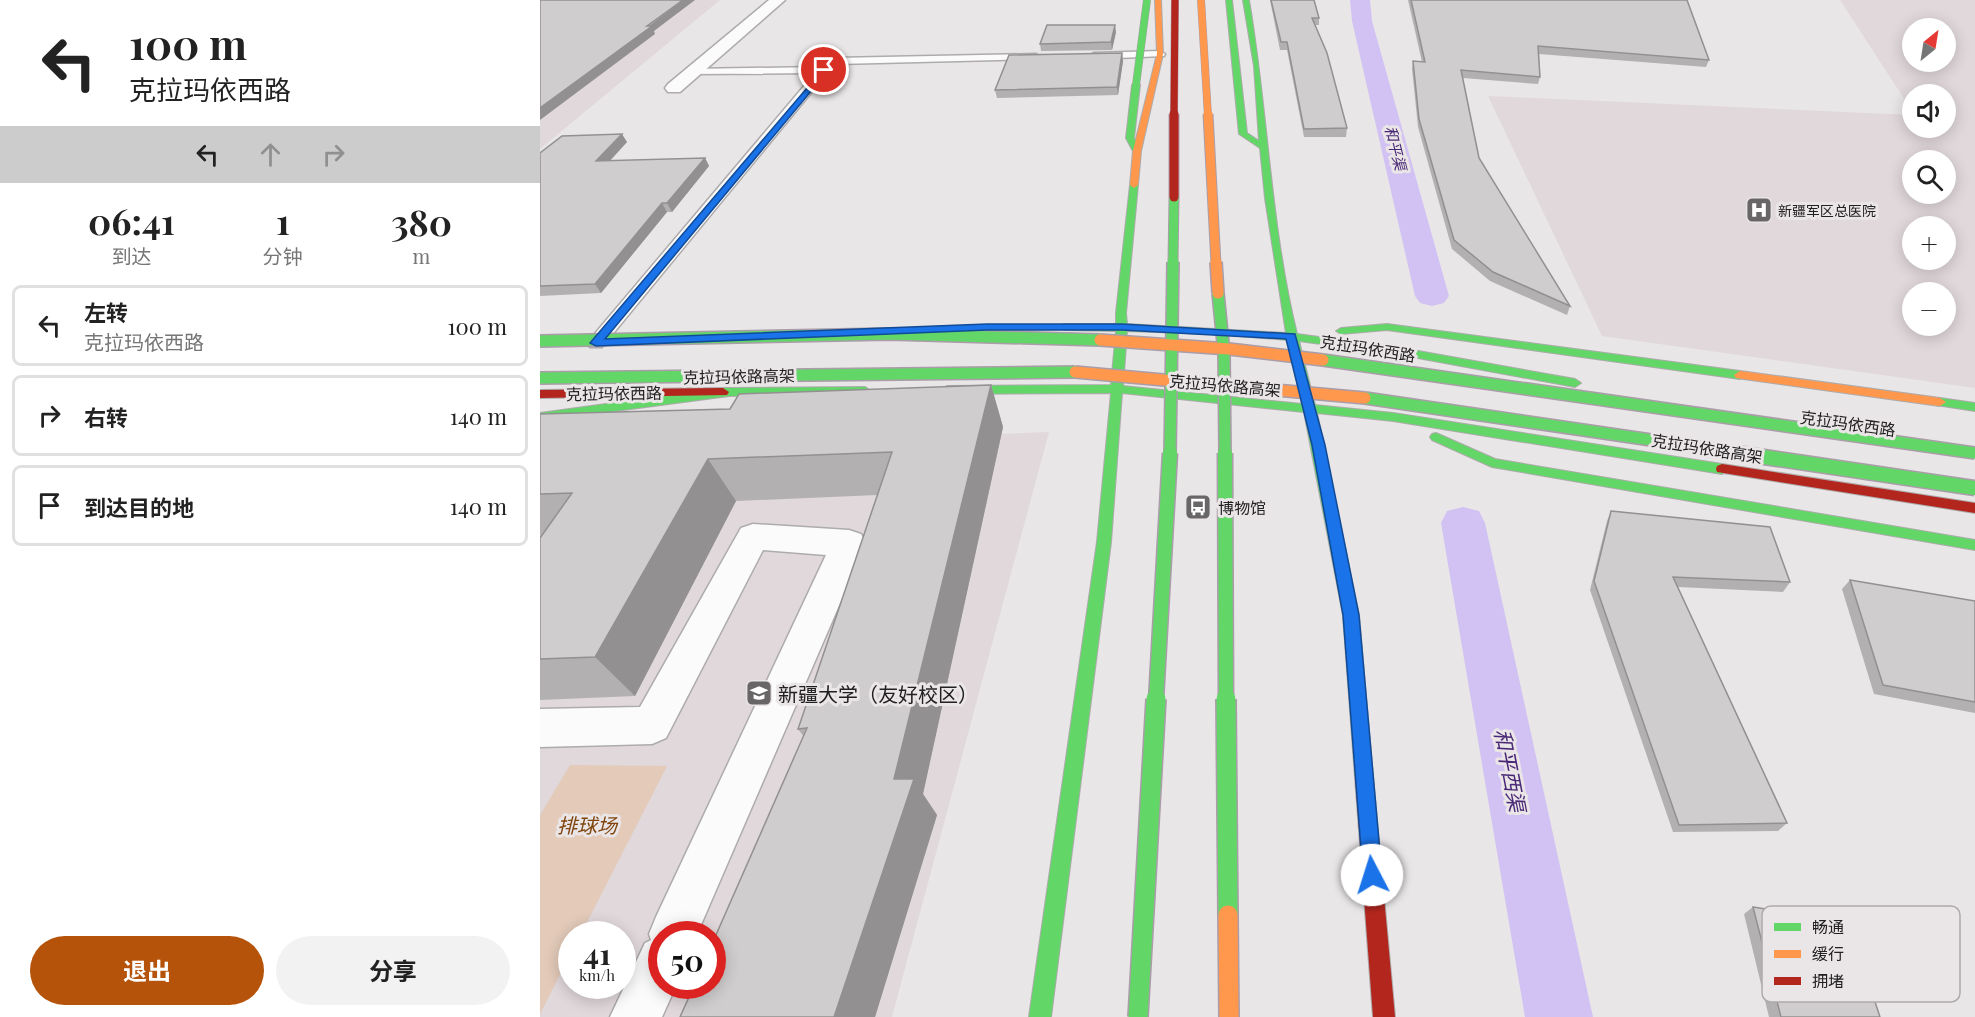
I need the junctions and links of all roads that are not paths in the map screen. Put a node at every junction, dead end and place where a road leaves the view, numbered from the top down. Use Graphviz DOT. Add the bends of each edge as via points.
graph roads {
  1 [pos="778,0"];
  2 [pos="1147,0"];
  3 [pos="1158,0"];
  4 [pos="1176,0"];
  5 [pos="1202,0"];
  6 [pos="1229,0"];
  7 [pos="1246,0"];
  8 [pos="1160,54"];
  9 [pos="1077,56"];
  10 [pos="1042,57"];
  11 [pos="824,70"];
  12 [pos="694,71"];
  13 [pos="674,88"];
  14 [pos="1264,147"];
  15 [pos="1137,151"];
  16 [pos="1122,327"];
  17 [pos="1291,336"];
  18 [pos="540,343"];
  19 [pos="596,343"];
  20 [pos="540,378"];
  21 [pos="1116,389"];
  22 [pos="939,390"];
  23 [pos="880,391"];
  24 [pos="729,392"];
  25 [pos="540,394"];
  26 [pos="1975,407"];
  27 [pos="1309,408"];
  28 [pos="540,417"];
  29 [pos="1394,417"];
  30 [pos="1975,440"];
  31 [pos="1975,453"];
  32 [pos="1975,488"];
  33 [pos="1975,508"];
  34 [pos="1975,545"];
  35 [pos="540,728"];
  36 [pos="679,921"];
  37 [pos="648,991"];
  38 [pos="636,1017"];
  39 [pos="1040,1017"];
  40 [pos="1138,1017"];
  41 [pos="1229,1017"];
  42 [pos="1384,1017"];
  1 -- 12 [label="street"];
  2 -- 15 [label="main road, bridge" via="1130,138"];
  3 -- 8 [label="main road"];
  4 -- 40 [label="main road, bridge" via="1172,414"];
  5 -- 41 [label="main road, bridge" via="1224,353"];
  6 -- 14 [label="main road" via="1243,134"];
  7 -- 14 [label="main road"];
  8 -- 9 [label="lane"];
  8 -- 15 [label="main road"];
  10 -- 11 [label="lane" via="835,61"];
  11 -- 12 [label="lane"];
  11 -- 19 [label="lane"];
  12 -- 13 [label="street"];
  14 -- 17 [label="main road"];
  15 -- 16 [label="main road" via="1120,313"];
  16 -- 17 [label="main road, 克拉玛依西路"];
  16 -- 19 [label="main road, 克拉玛依西路" via="987,327"];
  16 -- 21 [label="main road"];
  17 -- 26 [label="main road" via="1387,327"];
  17 -- 27 [label="main road"];
  17 -- 30 [label="main road, 克拉玛依西路" via="1620,391"];
  18 -- 19 [label="main road, 克拉玛依西路"];
  18 -- 31 [label="main road, 克拉玛依路高架, bridge" via="897,335 1058,337 1218,348 1371,366"];
  20 -- 32 [label="main road, 克拉玛依路高架, bridge" via="1076,372 1369,398"];
  21 -- 22 [label="main road"];
  21 -- 27 [label="main road"];
  21 -- 39 [label="main road" via="1104,542"];
  23 -- 24 [label="main road, 克拉玛依西路"];
  24 -- 25 [label="main road, 克拉玛依西路"];
  24 -- 28 [label="main road"];
  27 -- 29 [label="main road"];
  27 -- 42 [label="main road" via="1351,615"];
  29 -- 33 [label="main road"];
  29 -- 34 [label="main road" via="1492,463"];
  35 -- 36 [label="street" via="652,725 753,537 849,543"];
  37 -- 38 [label="street"];
}
